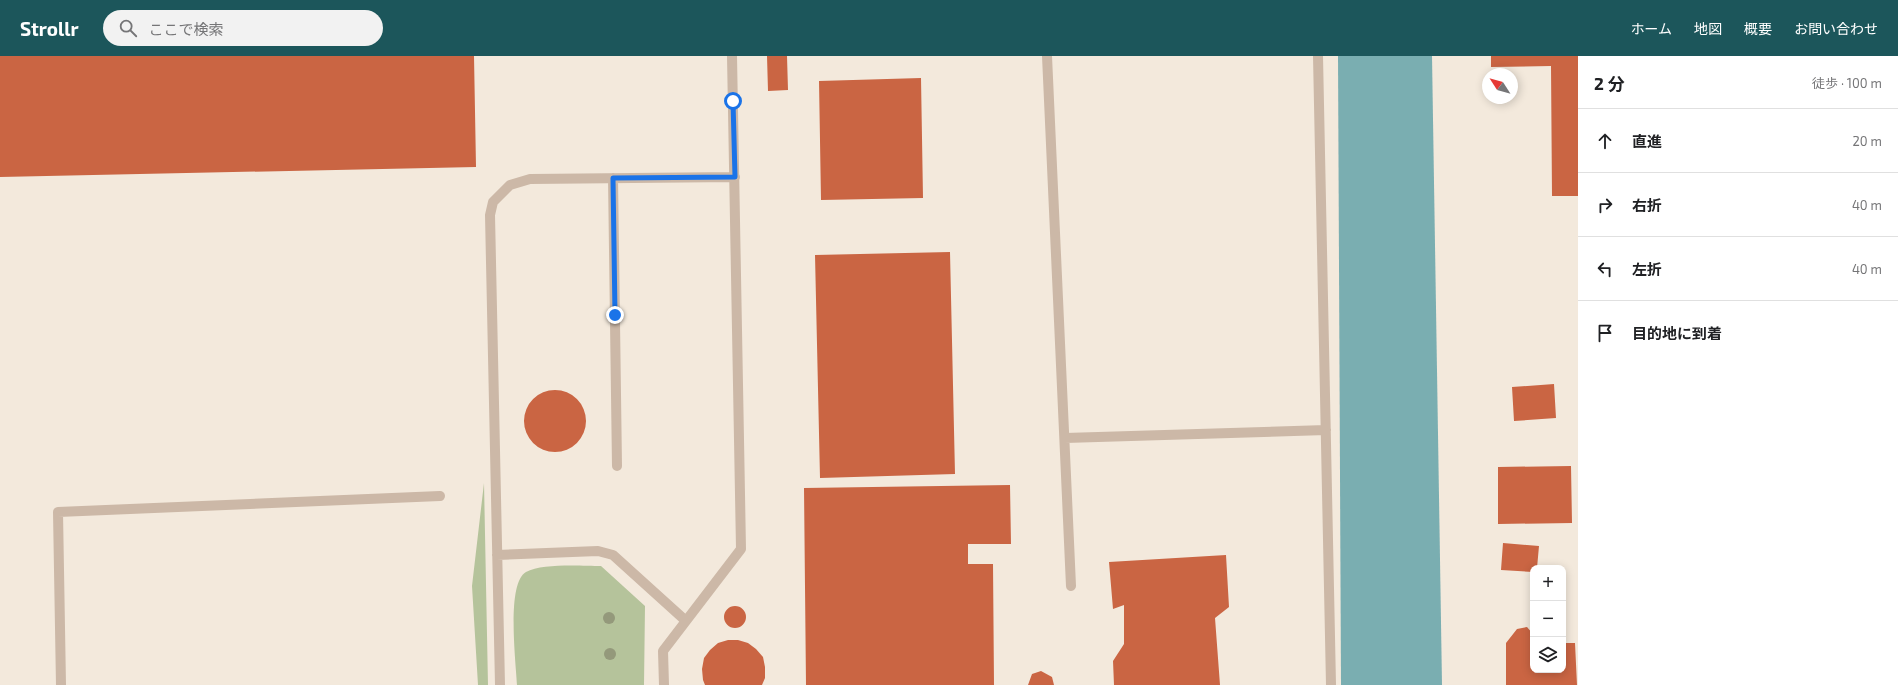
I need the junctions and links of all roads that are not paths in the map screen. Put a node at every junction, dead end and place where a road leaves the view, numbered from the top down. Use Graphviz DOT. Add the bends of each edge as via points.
graph roads {
  1 [pos="732,56"];
  2 [pos="1047,56"];
  3 [pos="1318,56"];
  4 [pos="735,177"];
  5 [pos="613,178"];
  6 [pos="1326,430"];
  7 [pos="1064,438"];
  8 [pos="617,466"];
  9 [pos="440,496"];
  10 [pos="498,555"];
  11 [pos="1071,586"];
  12 [pos="686,620"];
  13 [pos="61,685"];
  14 [pos="500,685"];
  15 [pos="664,685"];
  16 [pos="1332,685"];
  1 -- 4 [label="lane"];
  2 -- 7 [label="lane"];
  3 -- 6 [label="lane"];
  4 -- 5 [label="lane"];
  4 -- 12 [label="lane" via="741,549"];
  5 -- 8 [label="lane"];
  5 -- 10 [label="lane" via="530,179 510,185 492,202 490,215"];
  6 -- 7 [label="lane"];
  6 -- 16 [label="lane"];
  7 -- 11 [label="lane"];
  9 -- 13 [label="lane" via="58,512"];
  10 -- 12 [label="lane" via="598,551 613,555"];
  10 -- 14 [label="lane"];
  12 -- 15 [label="lane" via="663,651"];
}
